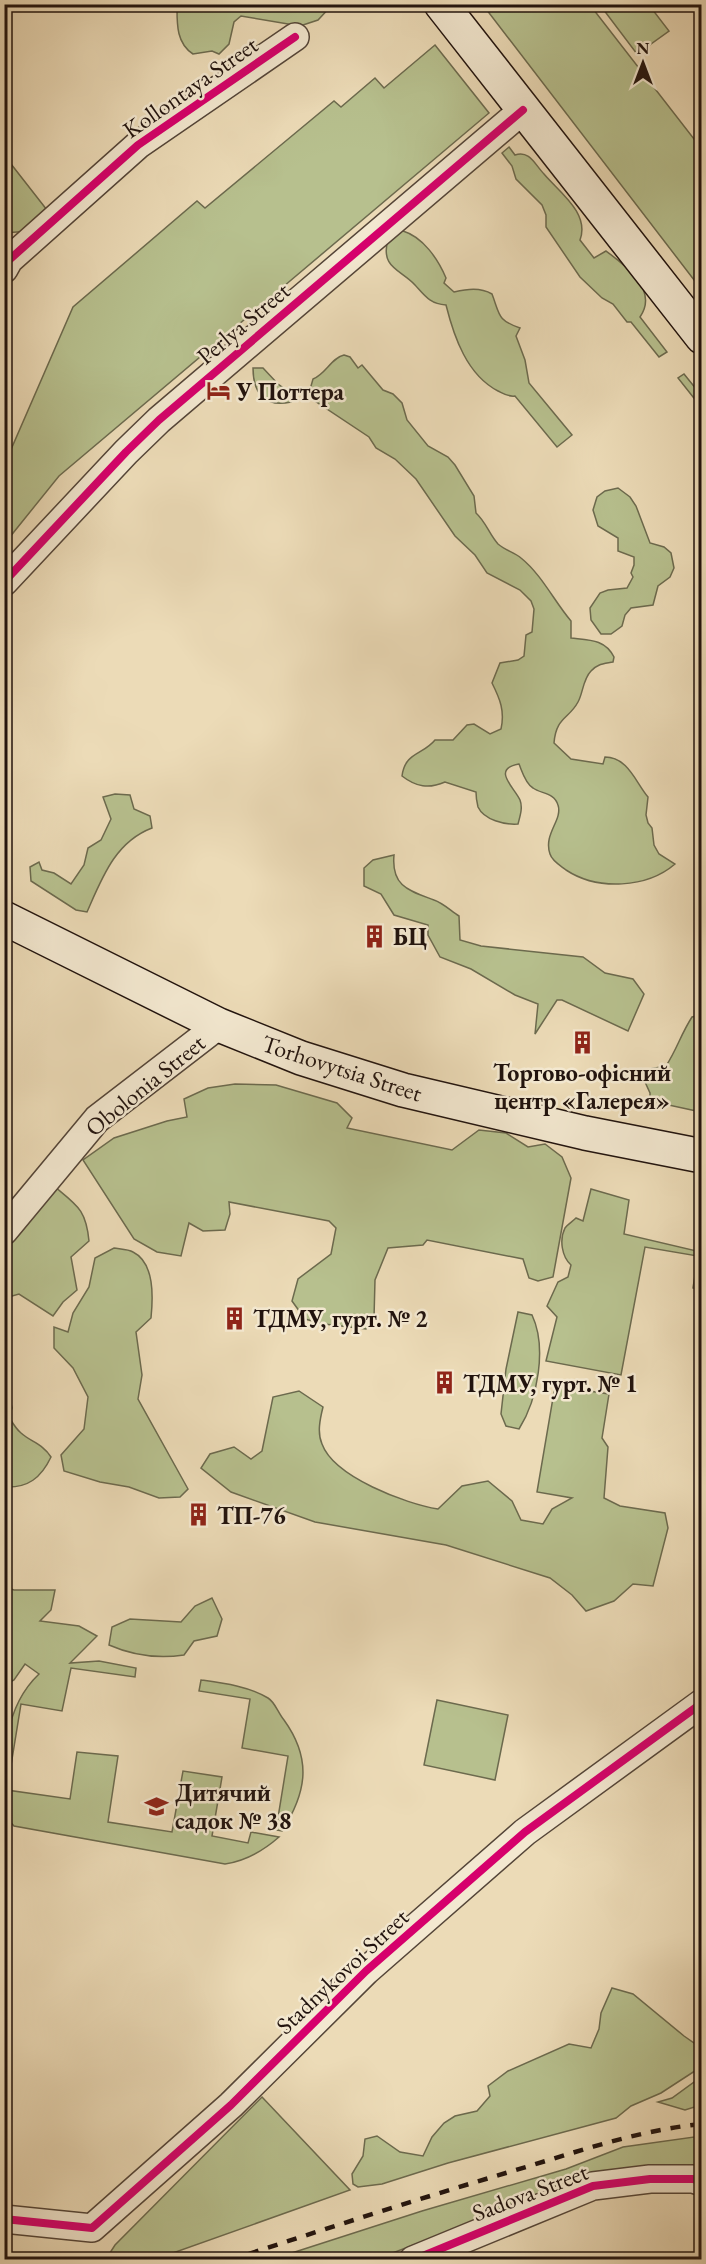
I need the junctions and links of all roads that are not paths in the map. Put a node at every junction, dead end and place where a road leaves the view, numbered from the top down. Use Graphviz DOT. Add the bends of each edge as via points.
graph roads {
  1 [pos="441,4"];
  2 [pos="295,36"];
  3 [pos="523,110"];
  4 [pos="4,269"];
  5 [pos="702,338"];
  6 [pos="4,582"];
  7 [pos="4,918"];
  8 [pos="219,1025"];
  9 [pos="702,1156"];
  10 [pos="4,1231"];
  11 [pos="702,1703"];
  12 [pos="702,2182"];
  13 [pos="4,2219"];
  14 [pos="413,2259"];
  1 -- 3 [label="main road"];
  2 -- 4 [label="street, Kollontaya Street" via="138,145 9,260"];
  3 -- 5 [label="main road"];
  3 -- 6 [label="street, Perlya Street" via="164,416"];
  7 -- 8 [label="main road, Torhovytsia Street"];
  8 -- 9 [label="main road, Torhovytsia Street" via="301,1058 403,1090"];
  8 -- 10 [label="street, Obolonia Street" via="97,1119"];
  11 -- 13 [label="street, Stadnykovoi Street" via="525,1832 366,1971 231,2105 92,2228"];
  12 -- 14 [label="street, Sadova Street" via="650,2179 593,2186"];
}
